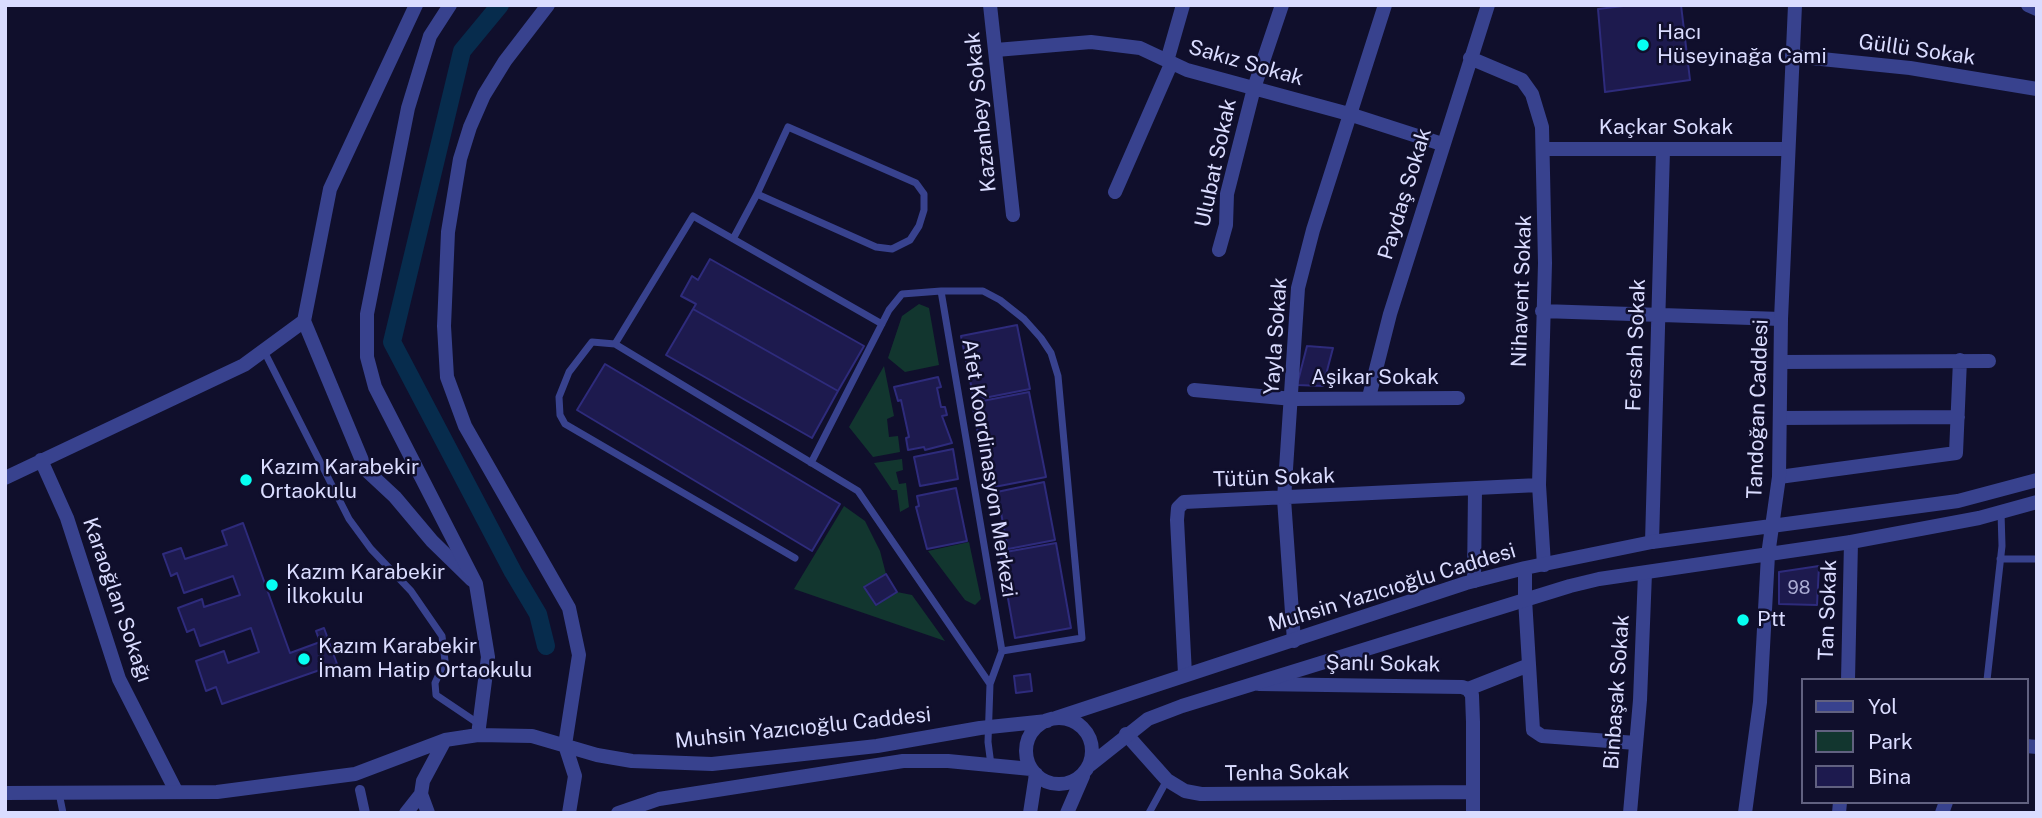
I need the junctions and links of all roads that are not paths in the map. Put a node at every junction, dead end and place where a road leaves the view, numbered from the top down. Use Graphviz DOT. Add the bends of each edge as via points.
graph roads {
  1 [pos="416,5"];
  2 [pos="450,5"];
  3 [pos="548,5"];
  4 [pos="990,5"];
  5 [pos="1183,5"];
  6 [pos="1282,5"];
  7 [pos="1385,5"];
  8 [pos="1488,5"];
  9 [pos="1795,5"];
  10 [pos="2028,5"];
  11 [pos="2037,9"];
  12 [pos="996,50"];
  13 [pos="1792,56"];
  14 [pos="1470,58"];
  15 [pos="1169,62"];
  16 [pos="1254,88"];
  17 [pos="2037,89"];
  18 [pos="1349,114"];
  19 [pos="1442,144"];
  20 [pos="1544,149"];
  21 [pos="1788,149"];
  22 [pos="1663,150"];
  23 [pos="1115,192"];
  24 [pos="757,194"];
  25 [pos="1013,215"];
  26 [pos="733,239"];
  27 [pos="1219,250"];
  28 [pos="942,291"];
  29 [pos="1542,311"];
  30 [pos="1658,316"];
  31 [pos="1781,318"];
  32 [pos="304,321"];
  33 [pos="882,324"];
  34 [pos="615,344"];
  35 [pos="264,350"];
  36 [pos="1961,360"];
  37 [pos="1989,361"];
  38 [pos="1781,362"];
  39 [pos="1194,390"];
  40 [pos="1369,397"];
  41 [pos="1458,398"];
  42 [pos="1293,399"];
  43 [pos="1958,417"];
  44 [pos="1781,418"];
  45 [pos="41,460"];
  46 [pos="811,463"];
  47 [pos="1779,477"];
  48 [pos="5,478"];
  49 [pos="2037,480"];
  50 [pos="1539,485"];
  51 [pos="1475,489"];
  52 [pos="1284,499"];
  53 [pos="2037,502"];
  54 [pos="2001,512"];
  55 [pos="1775,526"];
  56 [pos="1652,542"];
  57 [pos="1851,542"];
  58 [pos="1768,555"];
  59 [pos="795,558"];
  60 [pos="2000,559"];
  61 [pos="2037,559"];
  62 [pos="1544,565"];
  63 [pos="1525,568"];
  64 [pos="1645,573"];
  65 [pos="1474,581"];
  66 [pos="476,584"];
  67 [pos="1525,599"];
  68 [pos="1294,640"];
  69 [pos="1002,651"];
  70 [pos="1529,665"];
  71 [pos="1185,674"];
  72 [pos="1848,678"];
  73 [pos="1987,678"];
  74 [pos="990,684"];
  75 [pos="1256,684"];
  76 [pos="1468,689"];
  77 [pos="1052,720"];
  78 [pos="991,728"];
  79 [pos="479,729"];
  80 [pos="1126,734"];
  81 [pos="445,740"];
  82 [pos="1636,743"];
  83 [pos="565,745"];
  84 [pos="991,767"];
  85 [pos="1088,769"];
  86 [pos="1033,772"];
  87 [pos="1167,780"];
  88 [pos="360,790"];
  89 [pos="176,791"];
  90 [pos="1472,792"];
  91 [pos="5,793"];
  92 [pos="59,793"];
  93 [pos="421,794"];
  94 [pos="63,813"];
  95 [pos="365,813"];
  96 [pos="407,813"];
  97 [pos="428,813"];
  98 [pos="569,813"];
  99 [pos="618,813"];
  100 [pos="1030,813"];
  101 [pos="1067,813"];
  102 [pos="1149,813"];
  103 [pos="1473,813"];
  104 [pos="1630,813"];
  105 [pos="1745,813"];
  1 -- 32 [label="street" via="330,189"];
  2 -- 66 [label="street" via="430,36 411,95 367,314 367,357 375,387"];
  3 -- 83 [label="street" via="505,61 470,127 448,232 444,326 447,377 465,426 569,608 579,655"];
  4 -- 12 [label="street, Kazanbey Sokak"];
  5 -- 15 [label="street"];
  6 -- 16 [label="street, Ulubat Sokak"];
  7 -- 18 [label="street, Yayla Sokak"];
  8 -- 14 [label="street, Paydaş Sokak"];
  9 -- 13 [label="street, Tandoğan Caddesi"];
  10 -- 11 [label="street"];
  12 -- 15 [label="street, Sakız Sokak" via="1091,42 1140,48"];
  12 -- 25 [label="street, Kazanbey Sokak"];
  13 -- 17 [label="street, Güllü Sokak" via="1910,68"];
  13 -- 21 [label="street, Tandoğan Caddesi"];
  14 -- 19 [label="street, Paydaş Sokak"];
  14 -- 20 [label="street, Nihavent Sokak" via="1522,80 1539,113"];
  15 -- 16 [label="street, Sakız Sokak"];
  15 -- 23 [label="street"];
  16 -- 18 [label="street, Sakız Sokak"];
  16 -- 27 [label="street, Ulubat Sokak" via="1227,194"];
  18 -- 19 [label="street, Sakız Sokak"];
  18 -- 42 [label="street, Yayla Sokak" via="1298,288"];
  19 -- 40 [label="street, Paydaş Sokak"];
  20 -- 22 [label="street, Kaçkar Sokak"];
  20 -- 29 [label="street, Nihavent Sokak"];
  21 -- 22 [label="street, Kaçkar Sokak"];
  21 -- 31 [label="street, Tandoğan Caddesi"];
  22 -- 30 [label="street, Fersah Sokak"];
  24 -- 24 [label="lane" via="876,247 892,248 909,240 924,210 924,194 916,183 788,127"];
  24 -- 26 [label="lane"];
  26 -- 33 [label="lane"];
  26 -- 34 [label="lane" via="693,216"];
  28 -- 33 [label="lane" via="902,294"];
  28 -- 69 [label="lane, Afet Koordinasyon Merkezi"];
  28 -- 69 [label="lane" via="983,291 1000,300 1041,338 1059,376 1082,638"];
  29 -- 30 [label="street"];
  29 -- 50 [label="street, Nihavent Sokak"];
  30 -- 31 [label="street"];
  30 -- 56 [label="street, Fersah Sokak"];
  31 -- 38 [label="street, Tandoğan Caddesi"];
  32 -- 35 [label="street"];
  32 -- 66 [label="street" via="366,470"];
  33 -- 46 [label="lane"];
  34 -- 46 [label="lane"];
  34 -- 59 [label="lane" via="592,342 569,373 558,406 565,424"];
  35 -- 45 [label="street" via="244,365"];
  35 -- 79 [label="lane" via="349,519 411,591 442,636 446,661 435,683 436,695"];
  36 -- 37 [label="street"];
  36 -- 38 [label="street"];
  36 -- 43 [label="street"];
  38 -- 44 [label="street, Tandoğan Caddesi"];
  39 -- 42 [label="street, Aşikar Sokak"];
  40 -- 41 [label="street, Aşikar Sokak"];
  40 -- 42 [label="street, Aşikar Sokak"];
  42 -- 52 [label="street, Yayla Sokak"];
  43 -- 44 [label="street"];
  43 -- 47 [label="street" via="1956,453"];
  44 -- 47 [label="street, Tandoğan Caddesi"];
  45 -- 48 [label="street"];
  45 -- 89 [label="street, Karaoğlan Sokağı" via="67,518 119,679"];
  46 -- 74 [label="lane" via="858,491"];
  47 -- 55 [label="street, Tandoğan Caddesi"];
  49 -- 55 [label="street, Muhsin Yazıcıoğlu Caddesi" via="1958,501"];
  50 -- 51 [label="street, Tütün Sokak"];
  50 -- 62 [label="street, Nihavent Sokak"];
  51 -- 52 [label="street, Tütün Sokak"];
  51 -- 65 [label="street"];
  52 -- 68 [label="street, Yayla Sokak"];
  52 -- 71 [label="street, Tütün Sokak" via="1184,502 1178,508"];
  53 -- 54 [label="street"];
  54 -- 57 [label="street"];
  54 -- 60 [label="lane"];
  55 -- 56 [label="street, Muhsin Yazıcıoğlu Caddesi"];
  55 -- 58 [label="street, Tandoğan Caddesi"];
  56 -- 62 [label="street, Muhsin Yazıcıoğlu Caddesi"];
  57 -- 58 [label="street"];
  57 -- 72 [label="street, Tan Sokak"];
  58 -- 64 [label="street"];
  58 -- 105 [label="street, Tandoğan Caddesi" via="1759,702"];
  60 -- 61 [label="lane"];
  60 -- 73 [label="lane"];
  62 -- 63 [label="street, Muhsin Yazıcıoğlu Caddesi"];
  63 -- 65 [label="street, Muhsin Yazıcıoğlu Caddesi"];
  63 -- 67 [label="street"];
  64 -- 67 [label="street" via="1599,579"];
  64 -- 82 [label="street, Binbaşak Sokak"];
  65 -- 68 [label="street, Muhsin Yazıcıoğlu Caddesi"];
  66 -- 79 [label="street" via="488,657"];
  67 -- 70 [label="street"];
  67 -- 75 [label="street"];
  68 -- 71 [label="street, Muhsin Yazıcıoğlu Caddesi"];
  69 -- 74 [label="lane, Afet Koordinasyon Merkezi"];
  70 -- 76 [label="street"];
  70 -- 82 [label="street" via="1533,730 1542,736"];
  71 -- 77 [label="street, Muhsin Yazıcıoğlu Caddesi"];
  74 -- 78 [label="lane, Afet Koordinasyon Merkezi"];
  75 -- 76 [label="street, Şanlı Sokak"];
  75 -- 80 [label="street" via="1148,719"];
  76 -- 90 [label="street, Şanlı Sokak" via="1472,695"];
  77 -- 78 [label="street, Muhsin Yazıcıoğlu Caddesi"];
  77 -- 85 [label="street" via="1074,722 1087,733 1092,748"];
  77 -- 86 [label="street" via="1028,741 1026,751"];
  78 -- 83 [label="street, Muhsin Yazıcıoğlu Caddesi" via="712,764 632,761"];
  78 -- 84 [label="lane, Afet Koordinasyon Merkezi"];
  79 -- 81 [label="street, Muhsin Yazıcıoğlu Caddesi"];
  79 -- 83 [label="street, Muhsin Yazıcıoğlu Caddesi"];
  80 -- 85 [label="street"];
  80 -- 87 [label="street, Tenha Sokak"];
  81 -- 89 [label="street, Muhsin Yazıcıoğlu Caddesi" via="355,774 217,792"];
  81 -- 93 [label="street" via="426,772"];
  82 -- 104 [label="street, Binbaşak Sokak"];
  83 -- 98 [label="street" via="575,776"];
  84 -- 86 [label="street, Muhsin Yazıcıoğlu Caddesi"];
  84 -- 99 [label="street, Muhsin Yazıcıoğlu Caddesi" via="903,761 659,799"];
  85 -- 86 [label="street" via="1078,779 1057,785"];
  85 -- 101 [label="street"];
  86 -- 100 [label="street"];
  87 -- 90 [label="street, Tenha Sokak" via="1201,794"];
  87 -- 102 [label="lane"];
  88 -- 95 [label="street"];
  89 -- 92 [label="street, Muhsin Yazıcıoğlu Caddesi"];
  90 -- 103 [label="street, Şanlı Sokak"];
  91 -- 92 [label="street, Muhsin Yazıcıoğlu Caddesi"];
  92 -- 94 [label="lane"];
  93 -- 96 [label="street"];
  93 -- 97 [label="street"];
}
